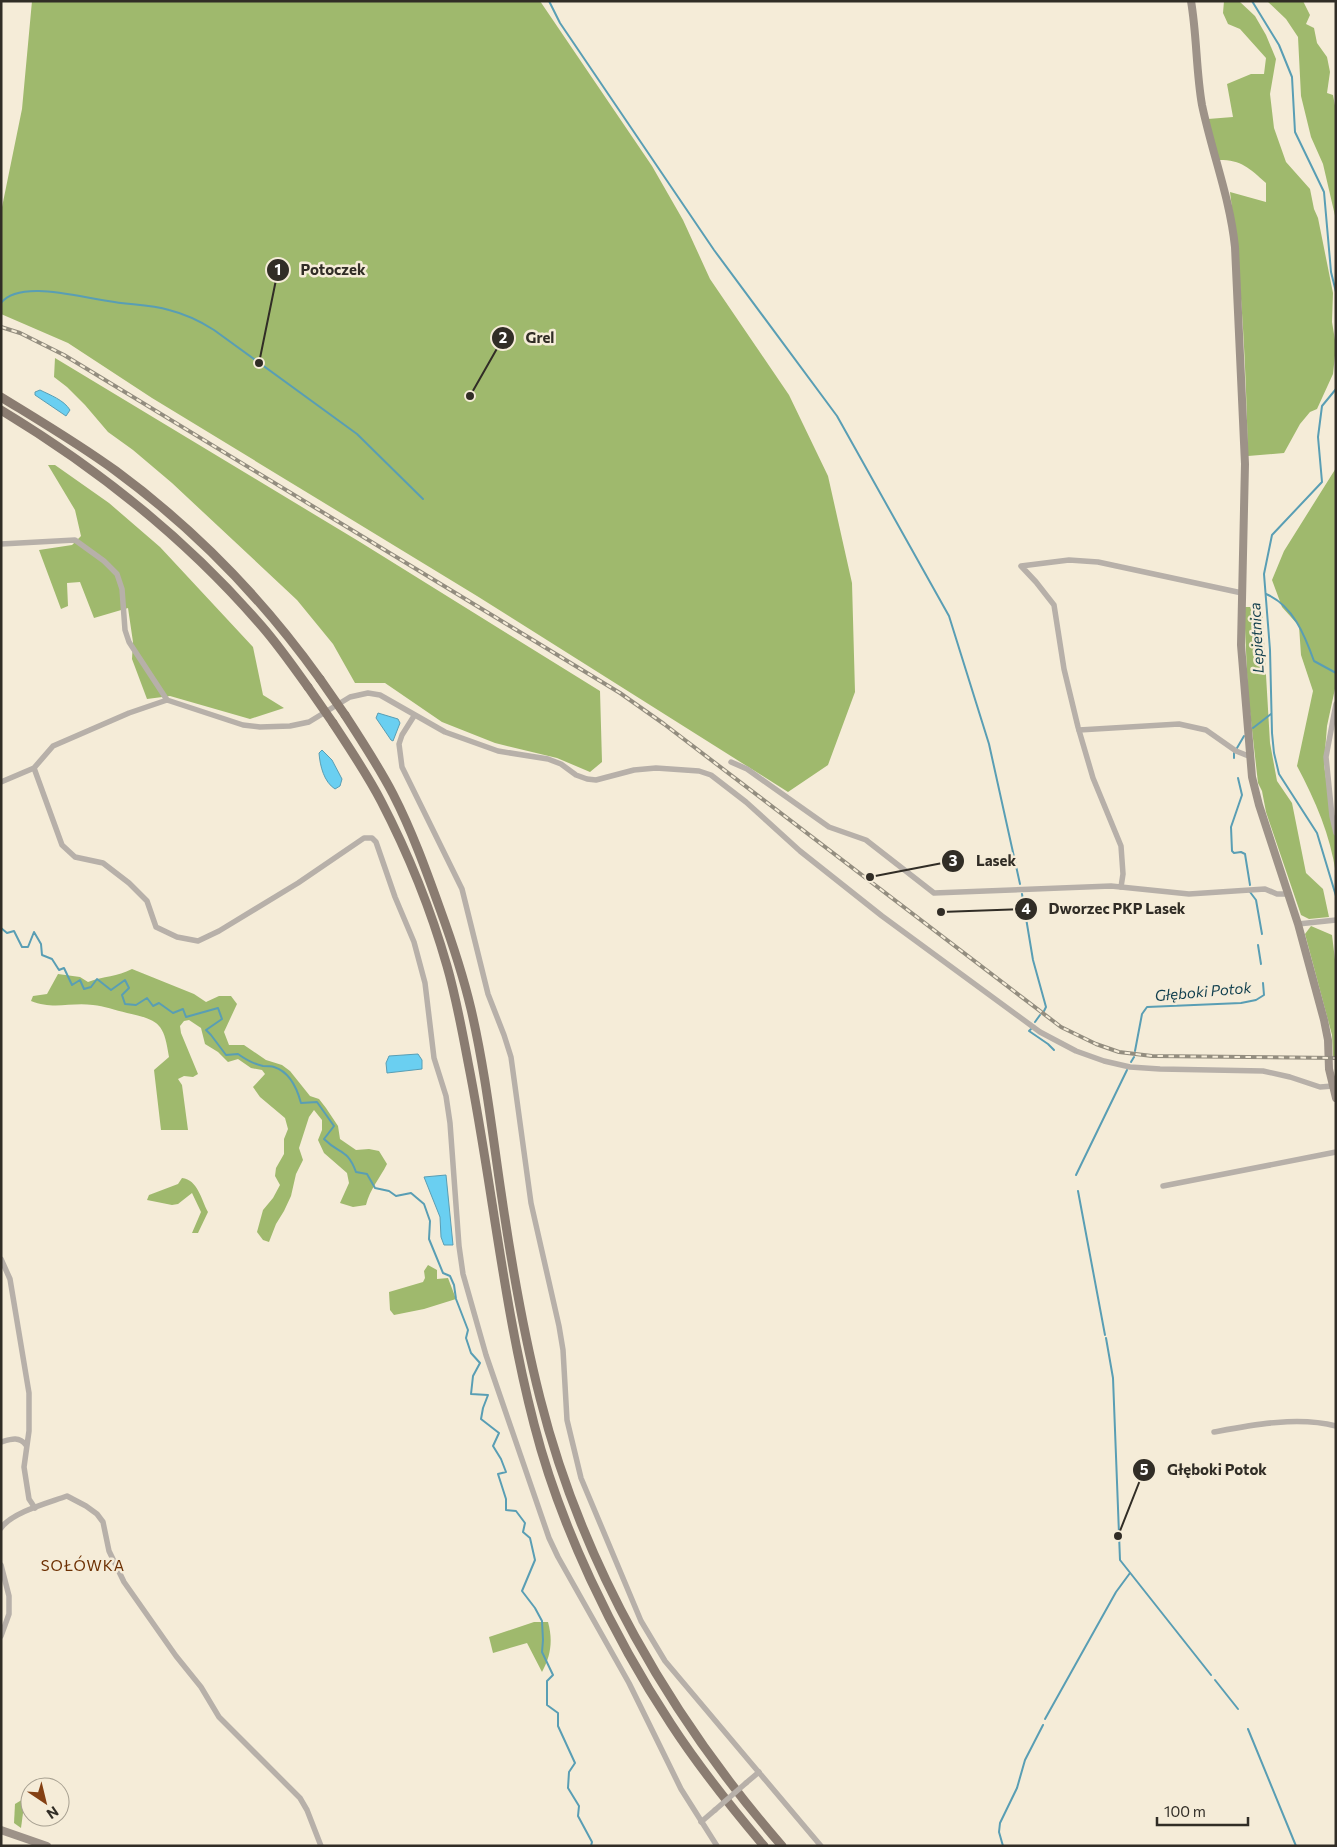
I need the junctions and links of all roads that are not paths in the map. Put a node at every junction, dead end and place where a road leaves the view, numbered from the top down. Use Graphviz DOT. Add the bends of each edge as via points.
graph roads {
  1 [pos="1191,1"];
  2 [pos="1,397"];
  3 [pos="1,410"];
  4 [pos="1,544"];
  5 [pos="1242,593"];
  6 [pos="166,700"];
  7 [pos="1336,704"];
  8 [pos="414,716"];
  9 [pos="1079,730"];
  10 [pos="1250,757"];
  11 [pos="731,762"];
  12 [pos="34,768"];
  13 [pos="1,782"];
  14 [pos="1336,833"];
  15 [pos="1121,887"];
  16 [pos="1289,894"];
  17 [pos="1336,920"];
  18 [pos="1298,924"];
  19 [pos="1333,1086"];
  20 [pos="1336,1098"];
  21 [pos="1336,1152"];
  22 [pos="1164,1186"];
  23 [pos="1,1259"];
  24 [pos="1336,1426"];
  25 [pos="1214,1432"];
  26 [pos="1,1442"];
  27 [pos="26,1445"];
  28 [pos="35,1508"];
  29 [pos="1,1528"];
  30 [pos="1,1565"];
  31 [pos="1,1636"];
  32 [pos="759,1772"];
  33 [pos="701,1822"];
  34 [pos="1,1830"];
  35 [pos="47,1846"];
  36 [pos="321,1846"];
  37 [pos="717,1846"];
  38 [pos="764,1846"];
  39 [pos="782,1846"];
  40 [pos="821,1846"];
  1 -- 5 [label="street" via="1202,103 1229,205 1235,247 1245,446"];
  2 -- 39 [label="main road, bridge" via="117,472 205,545 265,607 345,715 383,777 404,817 460,965 482,1064 524,1327 540,1400 573,1503 615,1599 661,1683 725,1778"];
  3 -- 38 [label="main road, bridge" via="125,496 204,565 273,639 367,776 394,827 422,893 448,968 479,1112 521,1370 534,1427 559,1502 600,1597 671,1725"];
  4 -- 6 [label="street" via="76,540 104,561 117,574 122,589 129,642"];
  5 -- 9 [label="street" via="1098,562 1069,560 1021,566 1054,606 1064,669"];
  5 -- 10 [label="street" via="1241,645"];
  6 -- 8 [label="street" via="252,727 303,724 350,697 368,693 386,697"];
  6 -- 12 [label="street" via="53,746"];
  7 -- 14 [label="street" via="1326,757"];
  8 -- 19 [label="street" via="445,732 498,750 548,759 591,780 656,768 711,774 882,916 1040,1032 1076,1050 1130,1067 1258,1071 1290,1076 1320,1087"];
  8 -- 32 [label="street" via="399,744 402,768 462,889 488,994 510,1057 531,1203 562,1342 567,1420 581,1478 641,1621 654,1644"];
  9 -- 10 [label="street" via="1179,724 1206,730"];
  9 -- 15 [label="street" via="1093,778 1121,846"];
  10 -- 16 [label="street" via="1259,805"];
  11 -- 15 [label="street" via="747,769 829,827 866,840 934,893"];
  12 -- 13 [label="street"];
  12 -- 33 [label="street" via="62,845 75,857 103,863 129,883 147,901 156,926 177,937 198,940 219,931 364,838 372,838 376,842 414,942 425,983 434,1058 450,1123 463,1274 486,1355 549,1538"];
  15 -- 16 [label="street" via="1189,894 1265,889"];
  16 -- 18 [label="street"];
  17 -- 18 [label="street"];
  18 -- 19 [label="street" via="1324,1020"];
  19 -- 20 [label="street"];
  21 -- 22 [label="street"];
  23 -- 27 [label="street" via="10,1279 29,1393"];
  24 -- 25 [label="street" via="1323,1422 1271,1422"];
  26 -- 27 [label="street" via="17,1438"];
  27 -- 28 [label="street" via="24,1467 29,1499"];
  28 -- 29 [label="street" via="15,1516"];
  28 -- 36 [label="street" via="66,1496 97,1514 103,1522 109,1551 124,1582 201,1687 219,1717 300,1798"];
  30 -- 31 [label="street" via="9,1596 9,1614"];
  32 -- 33 [label="street, bridge"];
  32 -- 40 [label="street"];
  33 -- 37 [label="street"];
  34 -- 35 [label="street"];
}
